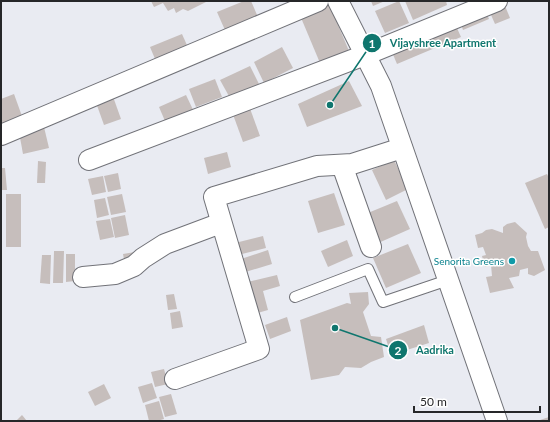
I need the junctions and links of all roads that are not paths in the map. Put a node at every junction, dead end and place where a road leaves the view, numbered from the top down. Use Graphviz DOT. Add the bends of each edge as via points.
graph roads {
  1 [pos="318,1"];
  2 [pos="338,1"];
  3 [pos="497,1"];
  4 [pos="365,55"];
  5 [pos="1,135"];
  6 [pos="402,148"];
  7 [pos="89,160"];
  8 [pos="342,165"];
  9 [pos="221,222"];
  10 [pos="371,247"];
  11 [pos="83,277"];
  12 [pos="448,280"];
  13 [pos="295,297"];
  14 [pos="174,379"];
  15 [pos="498,421"];
  1 -- 5 [label="street"];
  2 -- 4 [label="street"];
  3 -- 4 [label="street"];
  4 -- 6 [label="street" via="381,86"];
  4 -- 7 [label="street"];
  6 -- 8 [label="street"];
  6 -- 12 [label="street"];
  8 -- 9 [label="street" via="317,166 214,197"];
  8 -- 10 [label="street"];
  9 -- 11 [label="street" via="165,244 128,269 115,274"];
  9 -- 14 [label="street" via="259,349"];
  12 -- 13 [label="lane" via="383,302 368,269"];
  12 -- 15 [label="street"];
}
